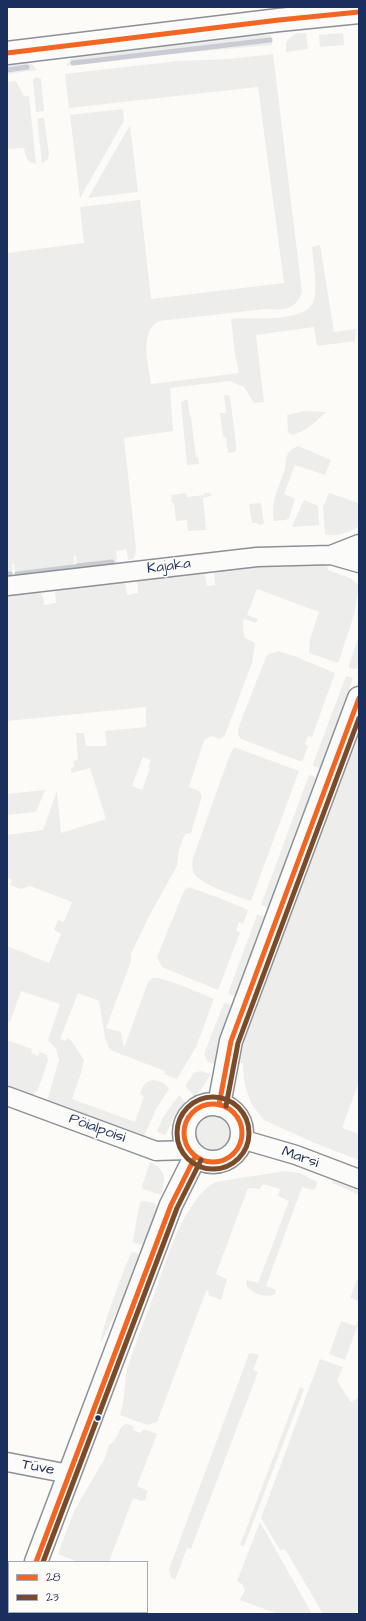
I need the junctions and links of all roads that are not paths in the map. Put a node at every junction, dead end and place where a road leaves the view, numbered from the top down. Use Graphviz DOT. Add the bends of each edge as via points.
graph roads {
  1 [pos="359,12"];
  2 [pos="278,13"];
  3 [pos="7,53"];
  4 [pos="359,544"];
  5 [pos="331,555"];
  6 [pos="359,563"];
  7 [pos="7,586"];
  8 [pos="359,698"];
  9 [pos="7,1096"];
  10 [pos="219,1105"];
  11 [pos="241,1139"];
  12 [pos="192,1153"];
  13 [pos="359,1179"];
  14 [pos="7,1462"];
  15 [pos="69,1474"];
  16 [pos="36,1561"];
  1 -- 2 [label="street"];
  2 -- 3 [label="street"];
  4 -- 5 [label="street, Kajaka"];
  5 -- 6 [label="street, Kajaka"];
  5 -- 7 [label="street, Kajaka" via="257,557"];
  8 -- 10 [label="street" via="231,1041"];
  9 -- 12 [label="street, Pöialpoisi" via="156,1151"];
  10 -- 11 [label="street" via="228,1109 237,1118 242,1130"];
  10 -- 12 [label="street" via="200,1108 192,1113 186,1122 185,1141"];
  11 -- 12 [label="street" via="238,1148 223,1160 204,1161"];
  11 -- 13 [label="street, Marsi" via="296,1155"];
  12 -- 15 [label="street"];
  14 -- 15 [label="street, Tüve"];
  15 -- 16 [label="street"];
}
